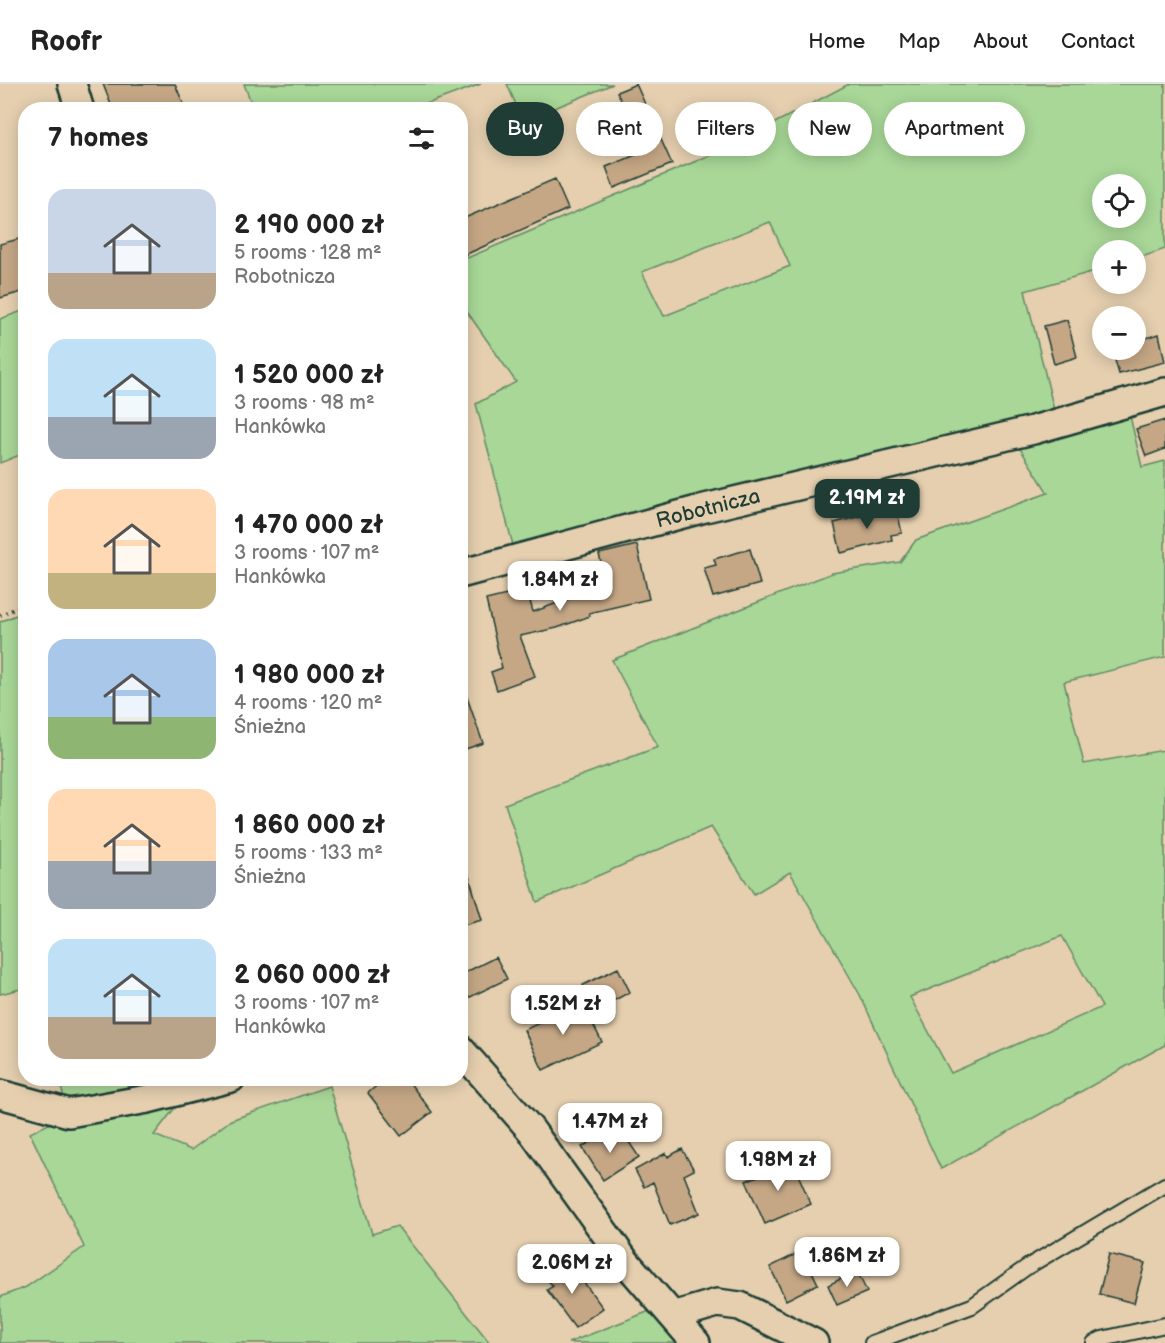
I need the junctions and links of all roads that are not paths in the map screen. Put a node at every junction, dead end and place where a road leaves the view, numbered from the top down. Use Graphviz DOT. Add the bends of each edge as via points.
graph roads {
  1 [pos="72,84"];
  2 [pos="78,102"];
  3 [pos="1165,392"];
  4 [pos="468,572"];
  5 [pos="468,1058"];
  6 [pos="199,1086"];
  7 [pos="0,1094"];
  8 [pos="1165,1185"];
  9 [pos="673,1316"];
  10 [pos="1165,1325"];
  11 [pos="696,1343"];
  12 [pos="813,1343"];
  13 [pos="872,1343"];
  14 [pos="1094,1343"];
  1 -- 2 [label="street"];
  3 -- 4 [label="street, Robotnicza" via="1033,430 705,508"];
  5 -- 9 [label="street" via="531,1130 625,1261"];
  6 -- 7 [label="street" via="69,1113"];
  8 -- 13 [label="lane" via="1028,1267 972,1306"];
  9 -- 11 [label="street"];
  9 -- 12 [label="street" via="717,1303 740,1306"];
  10 -- 14 [label="lane"];
}
